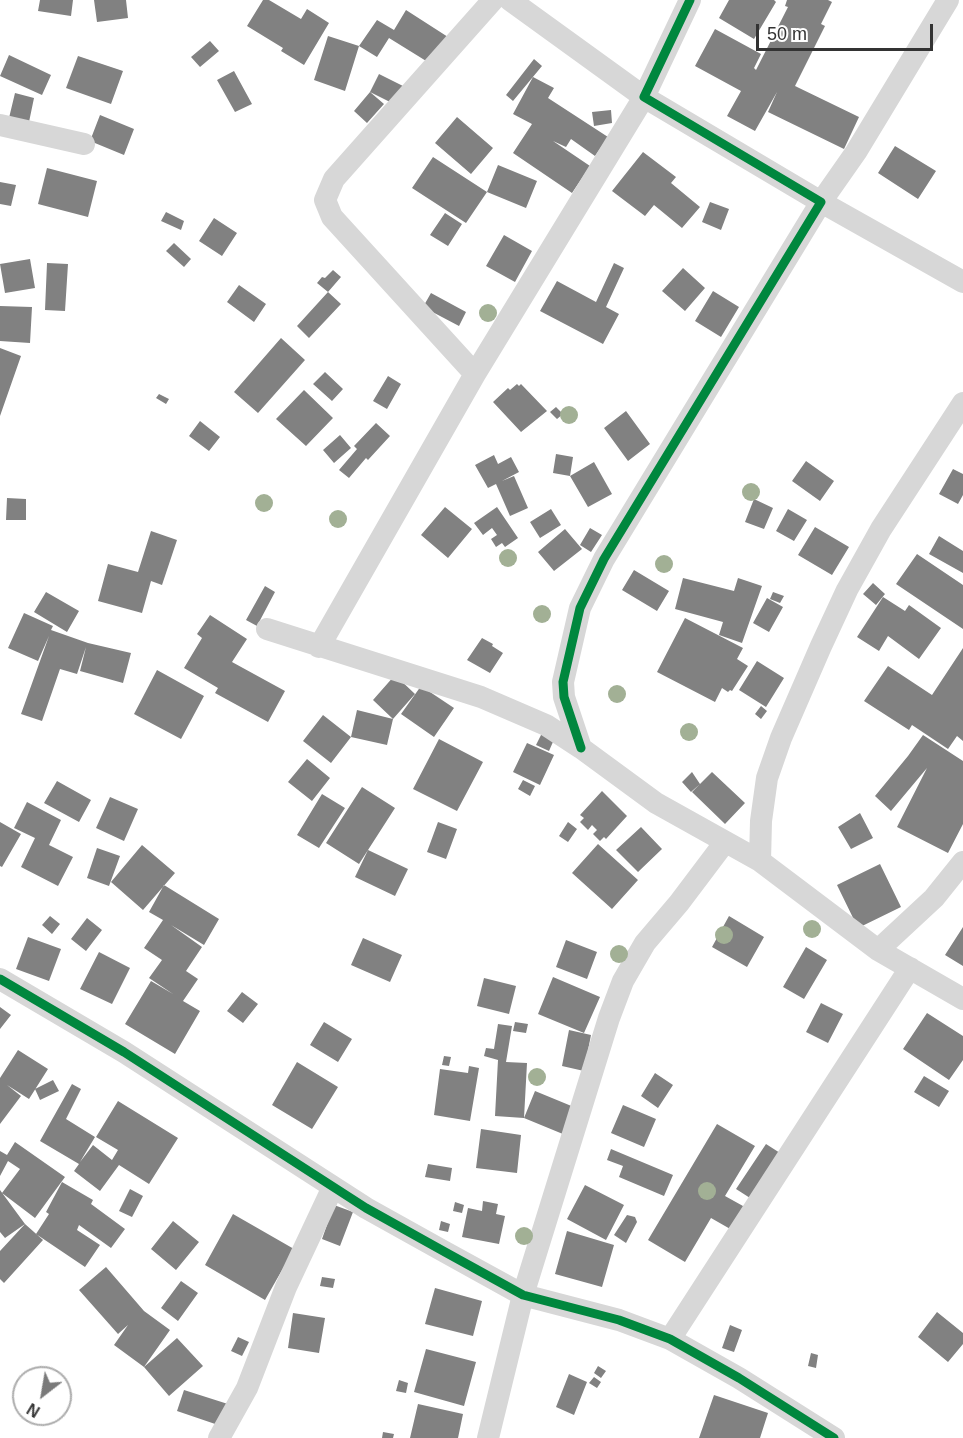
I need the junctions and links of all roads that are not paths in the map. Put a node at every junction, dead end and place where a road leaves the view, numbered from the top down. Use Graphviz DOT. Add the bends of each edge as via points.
graph roads {
  1 [pos="493,0"];
  2 [pos="510,0"];
  3 [pos="690,0"];
  4 [pos="948,0"];
  5 [pos="644,97"];
  6 [pos="0,125"];
  7 [pos="84,144"];
  8 [pos="821,202"];
  9 [pos="963,282"];
  10 [pos="475,374"];
  11 [pos="963,403"];
  12 [pos="267,629"];
  13 [pos="319,647"];
  14 [pos="581,748"];
  15 [pos="725,842"];
  16 [pos="760,861"];
  17 [pos="963,862"];
  18 [pos="878,950"];
  19 [pos="910,968"];
  20 [pos="0,979"];
  21 [pos="963,999"];
  22 [pos="333,1187"];
  23 [pos="523,1295"];
  24 [pos="670,1339"];
  25 [pos="219,1438"];
  26 [pos="488,1438"];
  27 [pos="834,1438"];
  1 -- 10 [label="street" via="334,179 325,200 332,218"];
  2 -- 5 [label="street"];
  3 -- 5 [label="street"];
  4 -- 8 [label="street" via="856,152"];
  5 -- 8 [label="street"];
  5 -- 10 [label="street"];
  6 -- 7 [label="street"];
  8 -- 9 [label="street"];
  8 -- 14 [label="street" via="604,559 580,608 562,682"];
  10 -- 13 [label="street"];
  11 -- 16 [label="street" via="881,529 821,646 766,778"];
  12 -- 13 [label="street"];
  13 -- 14 [label="street" via="492,701 546,725"];
  14 -- 15 [label="street" via="657,803"];
  15 -- 16 [label="street"];
  15 -- 23 [label="street" via="645,943 623,981"];
  16 -- 18 [label="street"];
  17 -- 18 [label="street" via="934,898"];
  18 -- 19 [label="street"];
  19 -- 21 [label="street"];
  19 -- 24 [label="street"];
  20 -- 22 [label="street" via="124,1052"];
  22 -- 23 [label="street"];
  22 -- 25 [label="street" via="286,1287 247,1388"];
  23 -- 24 [label="street" via="619,1320"];
  23 -- 26 [label="street"];
  24 -- 27 [label="street"];
}
